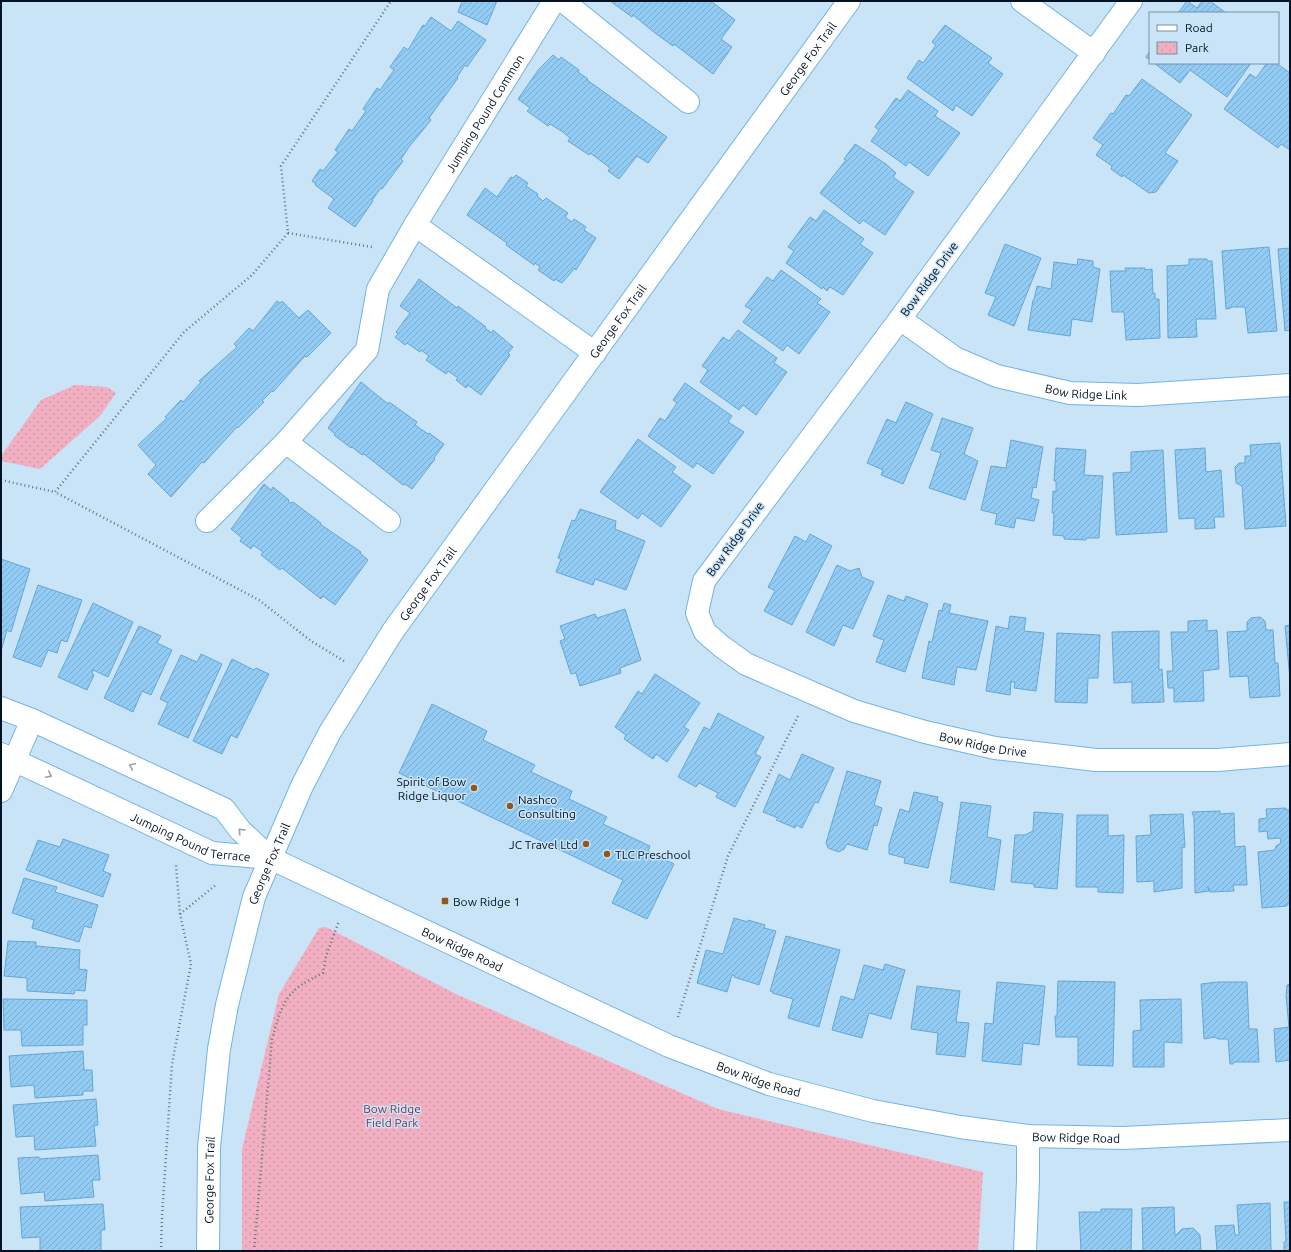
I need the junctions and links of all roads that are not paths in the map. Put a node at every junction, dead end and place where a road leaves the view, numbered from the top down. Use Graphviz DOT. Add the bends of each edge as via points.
graph roads {
  1 [pos="554,1"];
  2 [pos="563,1"];
  3 [pos="849,1"];
  4 [pos="1022,1"];
  5 [pos="1131,1"];
  6 [pos="1094,53"];
  7 [pos="688,102"];
  8 [pos="415,225"];
  9 [pos="900,319"];
  10 [pos="595,353"];
  11 [pos="1290,385"];
  12 [pos="286,442"];
  13 [pos="208,521"];
  14 [pos="388,521"];
  15 [pos="1,708"];
  16 [pos="32,720"];
  17 [pos="1290,754"];
  18 [pos="8,756"];
  19 [pos="1,791"];
  20 [pos="270,858"];
  21 [pos="1290,1130"];
  22 [pos="1028,1136"];
  23 [pos="208,1251"];
  24 [pos="1025,1251"];
  1 -- 8 [label="street, Jumping Pound Common"];
  2 -- 7 [label="street"];
  3 -- 10 [label="street, George Fox Trail"];
  4 -- 6 [label="street"];
  5 -- 6 [label="street, Bow Ridge Drive"];
  6 -- 9 [label="street, Bow Ridge Drive"];
  8 -- 10 [label="street"];
  8 -- 12 [label="street, Jumping Pound Common" via="378,289 367,350"];
  9 -- 11 [label="street, Bow Ridge Link" via="955,358 997,376 1070,393 1138,395"];
  9 -- 17 [label="street, Bow Ridge Drive" via="704,581 697,613 706,632 746,664 854,712 995,748 1096,760 1218,760"];
  10 -- 20 [label="street, George Fox Trail" via="364,674 302,786"];
  12 -- 13 [label="street, Jumping Pound Common"];
  12 -- 14 [label="street"];
  15 -- 16 [label="street, Jumping Pound Terrace"];
  16 -- 18 [label="street"];
  20 -- 16 [label="street, Jumping Pound Terrace, one-way" via="240,830 224,809"];
  18 -- 19 [label="street"];
  18 -- 20 [label="street, Jumping Pound Terrace, one-way" via="212,853"];
  20 -- 22 [label="street, Bow Ridge Road" via="669,1046 769,1084 873,1111"];
  20 -- 23 [label="street, George Fox Trail" via="250,911 219,1049 209,1148"];
  21 -- 22 [label="street, Bow Ridge Road" via="1123,1138"];
  22 -- 24 [label="street"];
}
